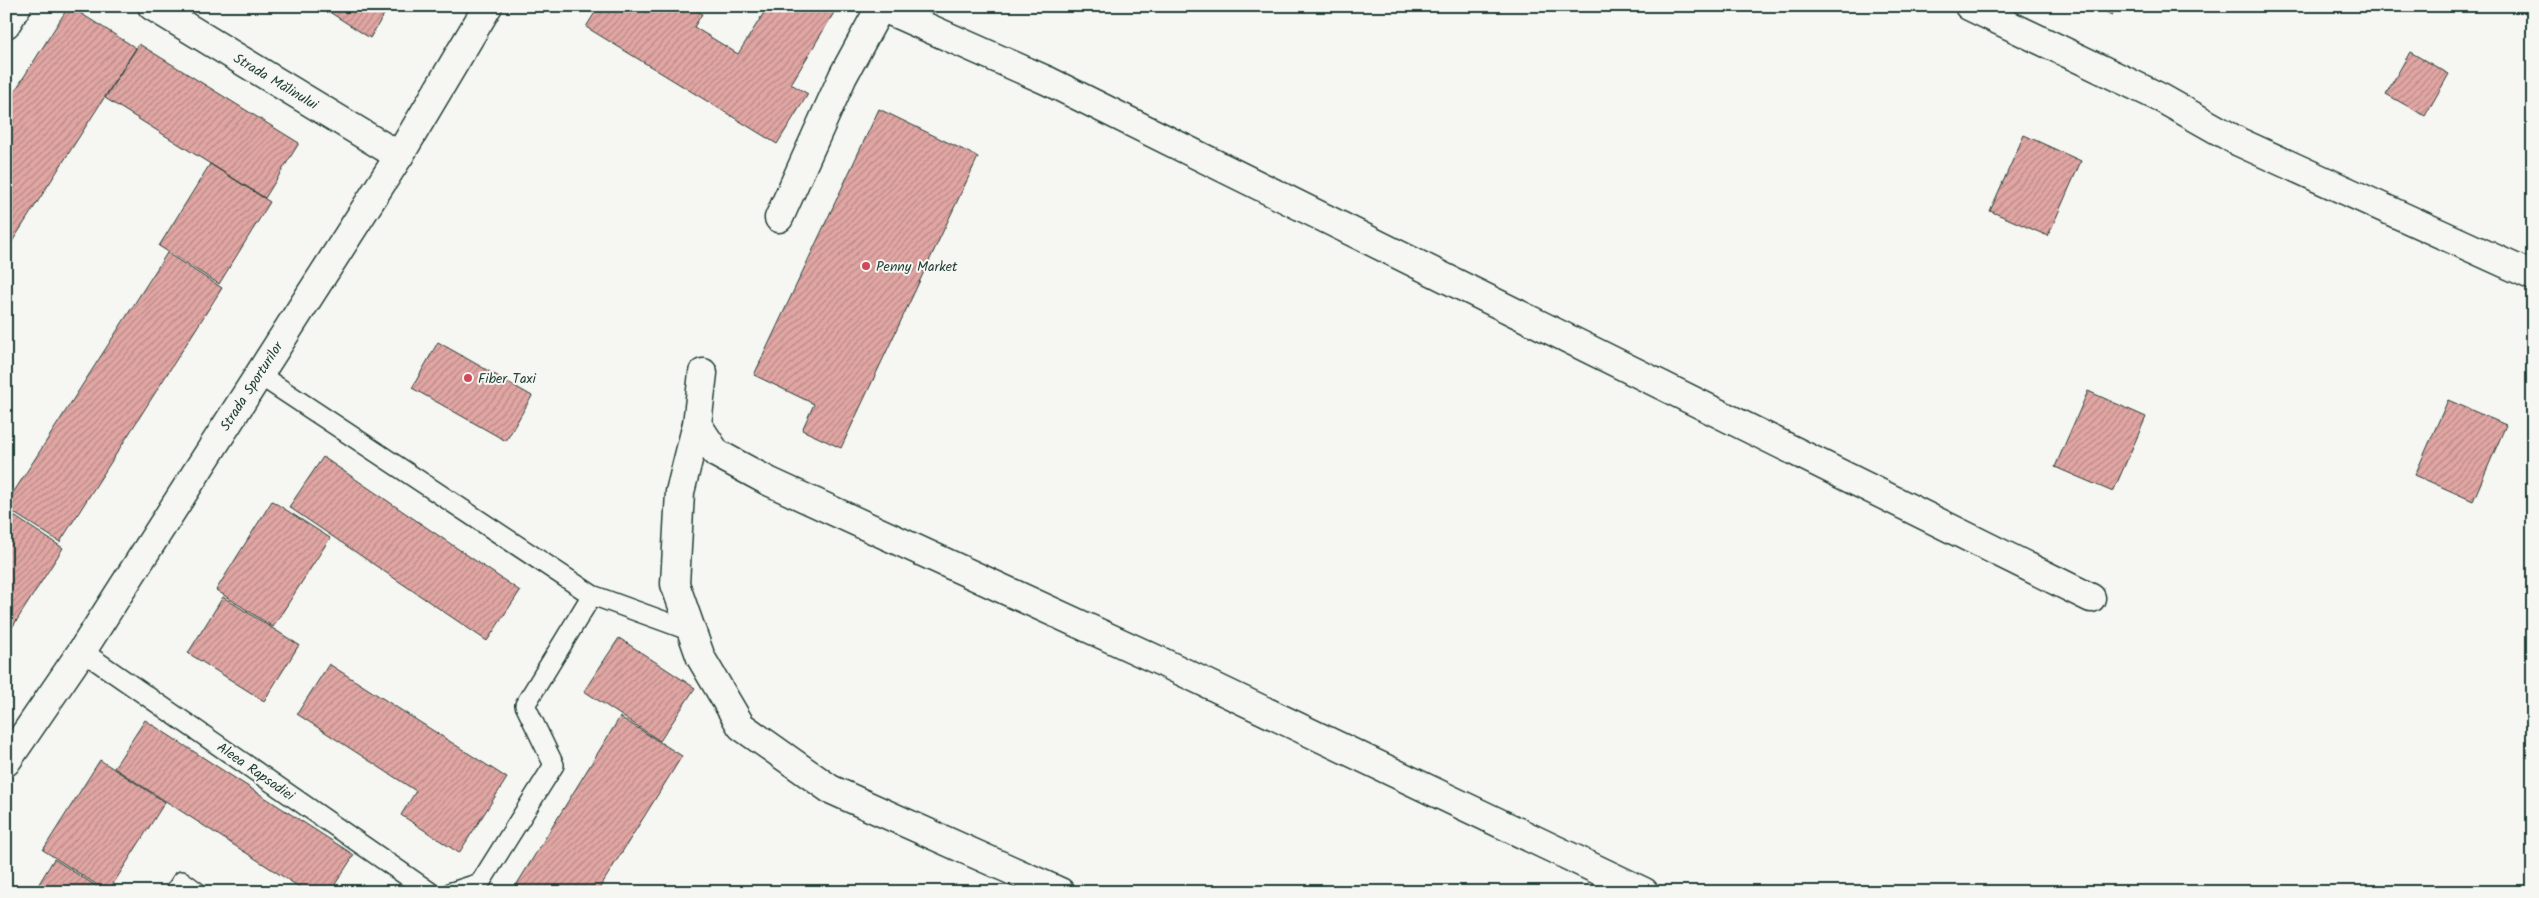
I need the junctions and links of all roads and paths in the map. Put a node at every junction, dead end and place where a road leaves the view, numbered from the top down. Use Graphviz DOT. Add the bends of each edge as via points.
graph roads {
  1 [pos="17,6"];
  2 [pos="152,6"];
  3 [pos="488,6"];
  4 [pos="1969,6"];
  5 [pos="881,7"];
  6 [pos="6,24"];
  7 [pos="399,156"];
  8 [pos="779,218"];
  9 [pos="2533,276"];
  10 [pos="703,373"];
  11 [pos="258,374"];
  12 [pos="697,424"];
  13 [pos="592,595"];
  14 [pos="2091,598"];
  15 [pos="691,631"];
  16 [pos="82,651"];
  17 [pos="6,762"];
  18 [pos="175,892"];
  19 [pos="197,892"];
  20 [pos="430,892"];
  21 [pos="452,892"];
  22 [pos="1060,892"];
  23 [pos="1644,892"];
  1 -- 6 [label="street"];
  2 -- 7 [label="street, Strada Mălinului"];
  3 -- 7 [label="street, Strada Sporturilor"];
  4 -- 9 [label="street" via="2161,98 2239,142"];
  5 -- 8 [label="street" via="843,76"];
  5 -- 14 [label="street" via="1074,94"];
  7 -- 11 [label="street, Strada Sporturilor"];
  10 -- 12 [label="street"];
  11 -- 13 [label="lane"];
  11 -- 16 [label="street, Strada Sporturilor"];
  12 -- 15 [label="street" via="680,492 675,584"];
  12 -- 23 [label="street" via="716,452 768,481 1172,666"];
  13 -- 15 [label="lane"];
  13 -- 21 [label="lane" via="526,705 554,765 480,884"];
  15 -- 22 [label="street" via="700,658 741,726 830,789"];
  16 -- 17 [label="street, Strada Sporturilor"];
  16 -- 20 [label="lane, Aleea Rapsodiei"];
  18 -- 19 [label="lane" via="182,881"];
}
